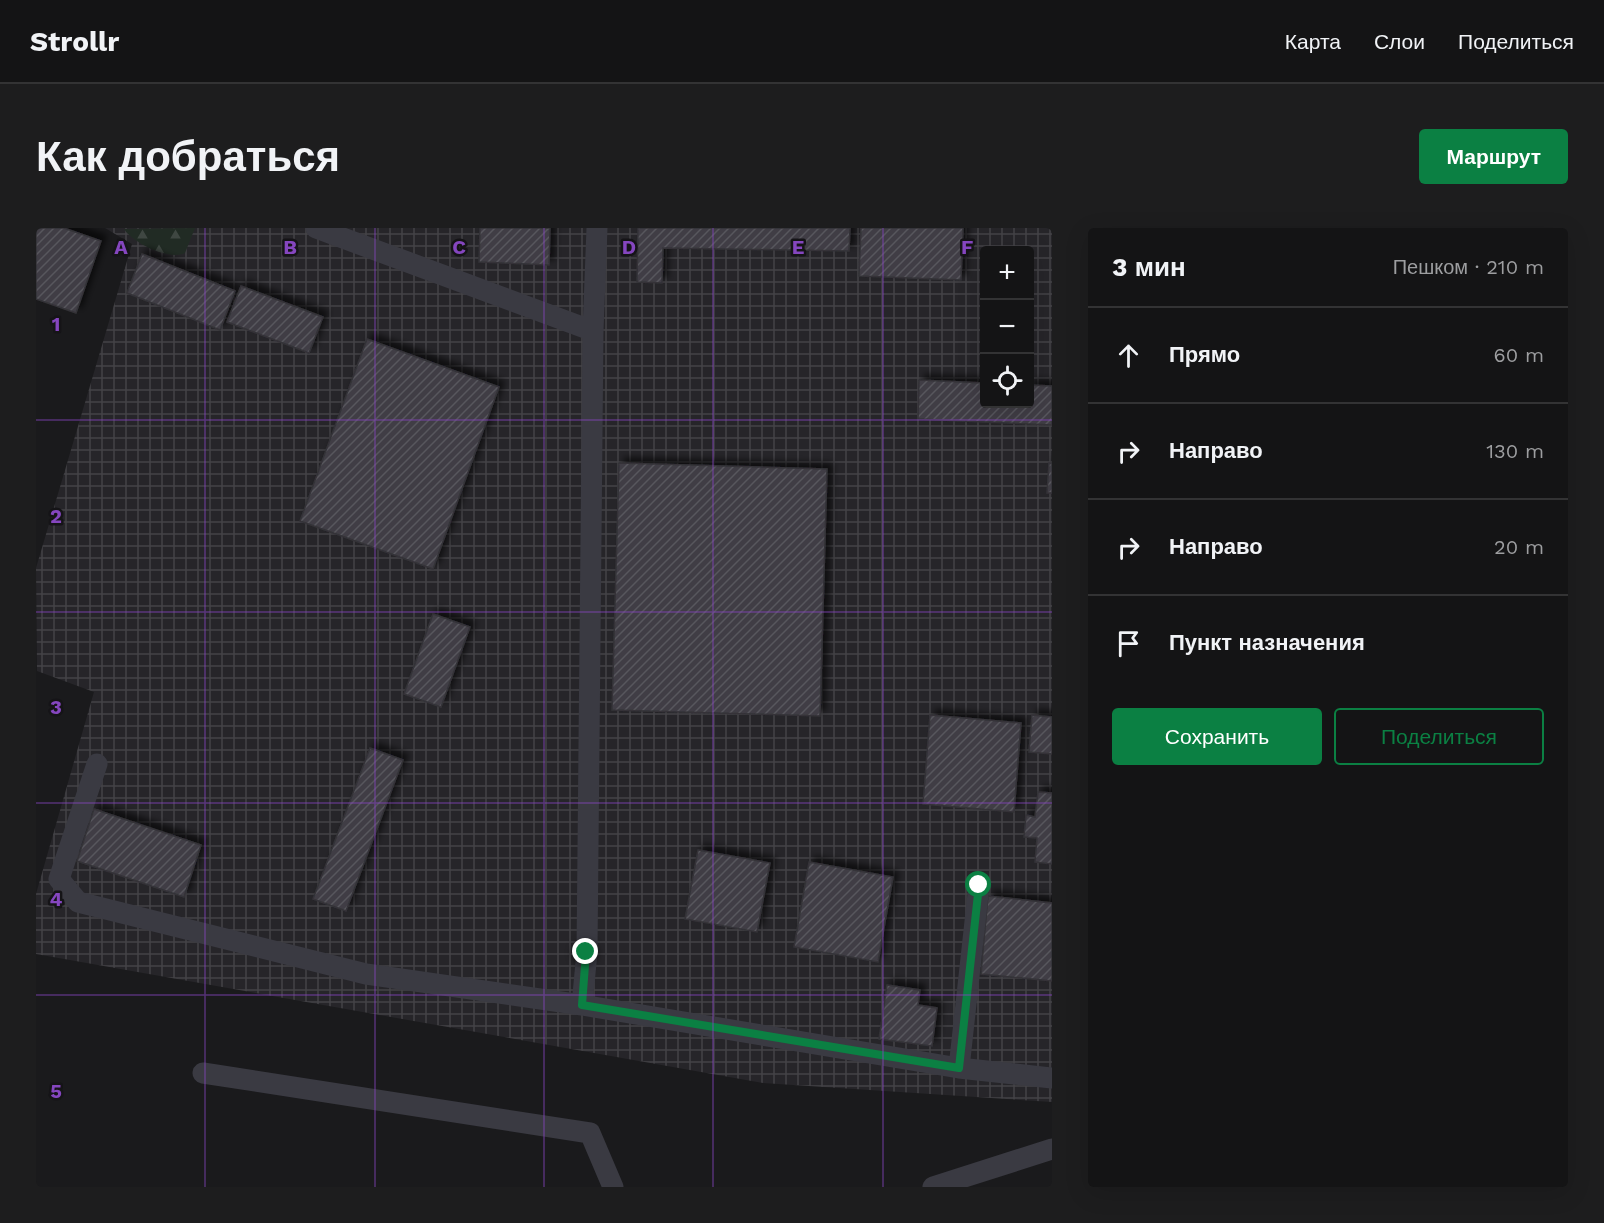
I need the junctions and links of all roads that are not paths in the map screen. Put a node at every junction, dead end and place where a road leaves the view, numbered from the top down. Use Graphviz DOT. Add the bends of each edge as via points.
graph roads {
  1 [pos="316,228"];
  2 [pos="597,228"];
  3 [pos="593,331"];
  4 [pos="97,765"];
  5 [pos="979,885"];
  6 [pos="582,1005"];
  7 [pos="959,1068"];
  8 [pos="203,1073"];
  9 [pos="1052,1078"];
  10 [pos="1052,1149"];
  11 [pos="613,1187"];
  12 [pos="933,1187"];
  1 -- 3 [label="street"];
  2 -- 3 [label="street"];
  3 -- 6 [label="street" via="586,952"];
  4 -- 6 [label="street" via="59,879 78,902 366,974"];
  5 -- 7 [label="street"];
  6 -- 7 [label="street"];
  7 -- 9 [label="street"];
  8 -- 11 [label="street" via="590,1133"];
  10 -- 12 [label="street"];
}
